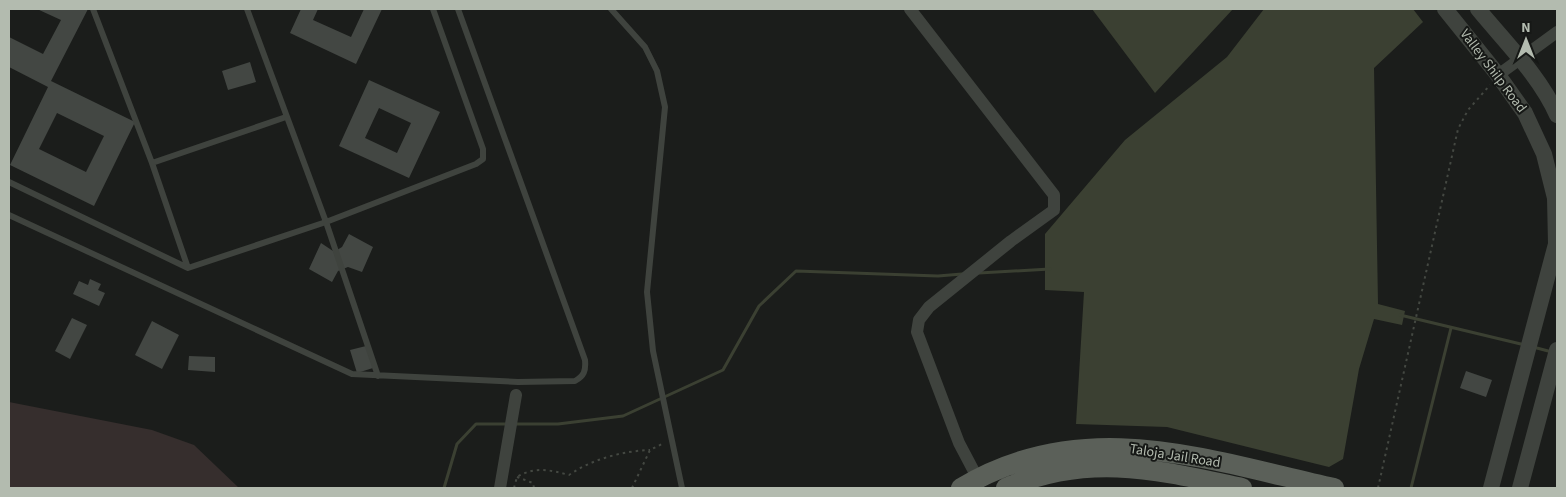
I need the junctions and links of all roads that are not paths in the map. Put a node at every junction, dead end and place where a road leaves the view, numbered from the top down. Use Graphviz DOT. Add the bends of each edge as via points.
graph roads {
  1 [pos="93,9"];
  2 [pos="247,9"];
  3 [pos="433,9"];
  4 [pos="458,9"];
  5 [pos="611,9"];
  6 [pos="910,9"];
  7 [pos="1444,9"];
  8 [pos="1478,9"];
  9 [pos="1557,32"];
  10 [pos="1520,59"];
  11 [pos="1498,75"];
  12 [pos="1554,109"];
  13 [pos="1527,116"];
  14 [pos="286,118"];
  15 [pos="152,162"];
  16 [pos="9,182"];
  17 [pos="9,215"];
  18 [pos="326,222"];
  19 [pos="188,268"];
  20 [pos="1552,283"];
  21 [pos="1546,305"];
  22 [pos="1557,350"];
  23 [pos="378,376"];
  24 [pos="518,382"];
  25 [pos="516,395"];
  26 [pos="969,484"];
  27 [pos="500,488"];
  28 [pos="682,488"];
  29 [pos="1006,488"];
  30 [pos="1242,488"];
  31 [pos="1334,488"];
  32 [pos="1491,488"];
  33 [pos="1520,488"];
  1 -- 15 [label="lane"];
  2 -- 14 [label="lane"];
  3 -- 18 [label="lane" via="483,149 483,159"];
  4 -- 24 [label="lane" via="585,360 586,369 575,381"];
  5 -- 28 [label="lane" via="645,47 657,71 665,107 647,292 653,351"];
  6 -- 26 [label="street" via="1054,195 1054,210 929,307 919,320 917,332 959,443"];
  7 -- 11 [label="street, Valley Shilp Road"];
  8 -- 10 [label="street, Valley Shilp Road"];
  9 -- 10 [label="street"];
  10 -- 11 [label="street"];
  10 -- 12 [label="street, Valley Shilp Road"];
  11 -- 13 [label="street, Valley Shilp Road"];
  12 -- 13 [label="street"];
  13 -- 20 [label="street, Valley Shilp Road" via="1544,154 1555,198 1556,244"];
  14 -- 15 [label="lane"];
  14 -- 18 [label="lane"];
  15 -- 19 [label="lane"];
  16 -- 19 [label="lane"];
  17 -- 23 [label="lane" via="352,374"];
  18 -- 19 [label="lane"];
  18 -- 23 [label="lane"];
  20 -- 21 [label="street, Valley Shilp Road"];
  21 -- 32 [label="street, Valley Shilp Road" via="1525,366"];
  22 -- 33 [label="street"];
  23 -- 24 [label="lane"];
  24 -- 25 [label="lane"];
  25 -- 27 [label="street"];
  26 -- 31 [label="main road, Taloja Jail Road" via="1005,467 1057,453 1127,447 1200,457"];
  29 -- 30 [label="main road, Taloja Jail Road" via="1068,471 1127,467"];
}
